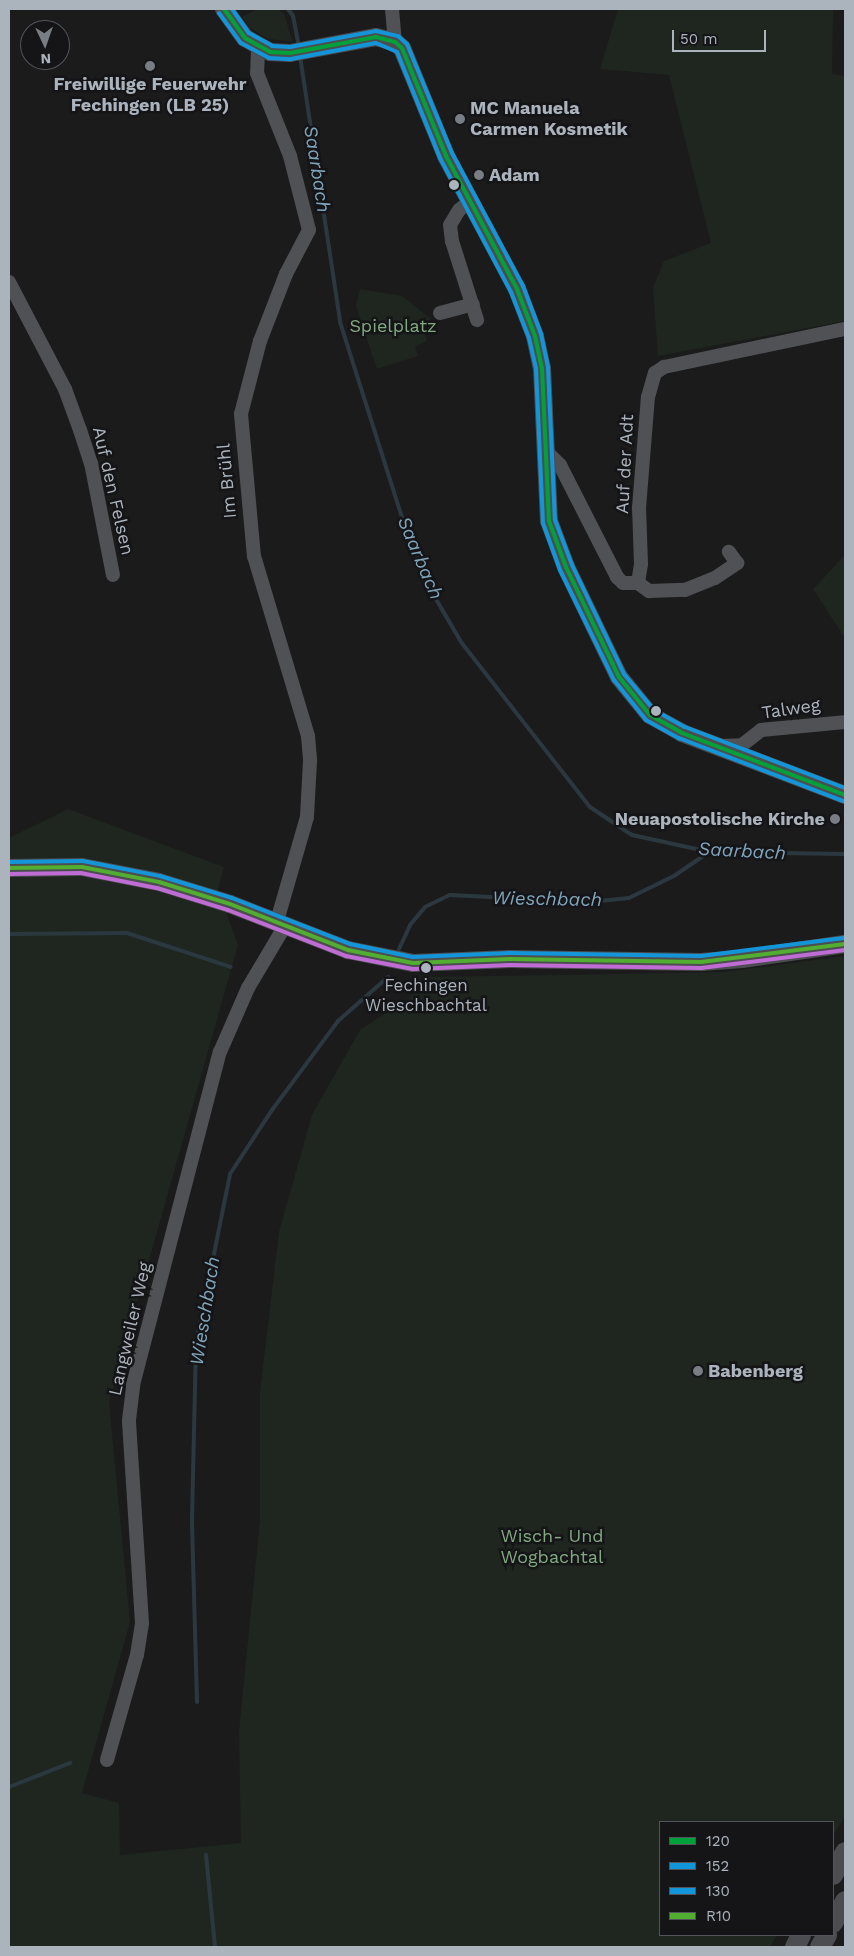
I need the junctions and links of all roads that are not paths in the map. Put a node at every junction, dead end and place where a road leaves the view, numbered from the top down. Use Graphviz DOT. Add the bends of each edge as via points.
graph roads {
  1 [pos="224,9"];
  2 [pos="392,9"];
  3 [pos="395,42"];
  4 [pos="258,48"];
  5 [pos="468,203"];
  6 [pos="9,282"];
  7 [pos="473,304"];
  8 [pos="440,313"];
  9 [pos="477,320"];
  10 [pos="845,329"];
  11 [pos="544,449"];
  12 [pos="729,552"];
  13 [pos="113,575"];
  14 [pos="638,583"];
  15 [pos="845,722"];
  16 [pos="716,747"];
  17 [pos="845,795"];
  18 [pos="9,868"];
  19 [pos="282,923"];
  20 [pos="845,944"];
  21 [pos="107,1760"];
  22 [pos="845,1852"];
  23 [pos="834,1873"];
  24 [pos="845,1901"];
  25 [pos="834,1921"];
  26 [pos="826,1936"];
  27 [pos="820,1947"];
  1 -- 4 [label="main road" via="232,23"];
  2 -- 3 [label="street"];
  3 -- 4 [label="main road" via="364,38 290,53"];
  3 -- 5 [label="main road" via="407,54 446,156"];
  4 -- 19 [label="street, Im Brühl" via="257,73 290,156 308,230 286,274 260,341 241,414 254,556 308,736 307,817"];
  5 -- 7 [label="street" via="459,210 450,225 452,241"];
  5 -- 11 [label="main road" via="517,289 535,336 542,368"];
  6 -- 13 [label="street, Auf den Felsen" via="65,389 80,430 91,463"];
  7 -- 8 [label="street"];
  7 -- 9 [label="street"];
  10 -- 14 [label="street, Auf der Adt" via="664,367 655,373 648,398 639,508 641,564"];
  11 -- 14 [label="street, Auf der Adt" via="560,465 617,577 623,583"];
  11 -- 16 [label="main road" via="549,521 619,677 650,715"];
  12 -- 14 [label="street" via="737,563 715,578 685,590 649,591"];
  15 -- 16 [label="street, Talweg" via="761,730 742,745"];
  16 -- 17 [label="main road"];
  18 -- 19 [label="main road" via="105,869 159,882"];
  19 -- 20 [label="main road" via="372,956 437,964 510,959 701,962"];
  19 -- 21 [label="street, Langweiler Weg" via="220,1052 133,1385 129,1420 142,1623 137,1656"];
  22 -- 23 [label="highway"];
  24 -- 25 [label="highway"];
  26 -- 27 [label="highway"];
}
